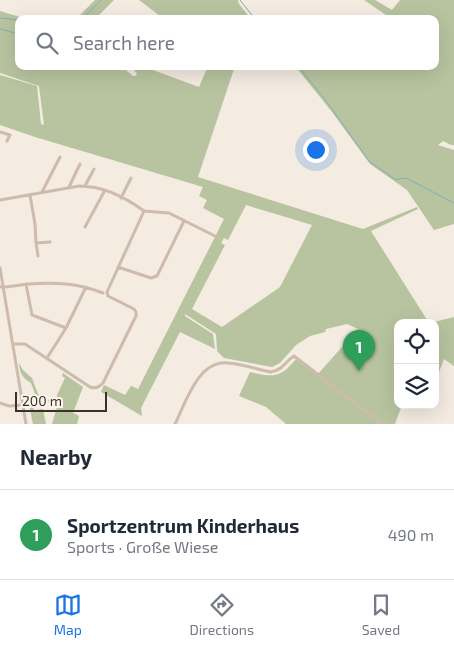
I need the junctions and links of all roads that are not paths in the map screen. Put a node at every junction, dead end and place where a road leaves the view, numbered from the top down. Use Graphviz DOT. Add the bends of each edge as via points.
graph roads {
  1 [pos="0,132"];
  2 [pos="7,140"];
  3 [pos="60,157"];
  4 [pos="80,164"];
  5 [pos="94,169"];
  6 [pos="131,178"];
  7 [pos="85,186"];
  8 [pos="69,188"];
  9 [pos="105,190"];
  10 [pos="42,192"];
  11 [pos="30,195"];
  12 [pos="121,198"];
  13 [pos="0,200"];
  14 [pos="144,211"];
  15 [pos="184,221"];
  16 [pos="85,227"];
  17 [pos="219,238"];
  18 [pos="50,242"];
  19 [pos="36,243"];
  20 [pos="38,256"];
  21 [pos="118,267"];
  22 [pos="0,268"];
  23 [pos="26,284"];
  24 [pos="2,287"];
  25 [pos="86,287"];
  26 [pos="105,294"];
  27 [pos="66,328"];
  28 [pos="13,344"];
  29 [pos="48,358"];
  30 [pos="0,403"];
  31 [pos="22,405"];
  32 [pos="27,424"];
  33 [pos="175,424"];
  34 [pos="382,424"];
  1 -- 2 [label="street" via="10,136"];
  3 -- 10 [label="street"];
  4 -- 8 [label="street"];
  5 -- 7 [label="street"];
  6 -- 12 [label="street"];
  7 -- 8 [label="street"];
  7 -- 9 [label="street"];
  8 -- 10 [label="street"];
  9 -- 12 [label="street"];
  9 -- 16 [label="street"];
  10 -- 11 [label="street"];
  11 -- 13 [label="street"];
  11 -- 19 [label="street"];
  12 -- 14 [label="street"];
  14 -- 15 [label="street" via="165,212"];
  14 -- 21 [label="street"];
  15 -- 17 [label="street"];
  15 -- 21 [label="street" via="157,276 151,278"];
  18 -- 19 [label="street"];
  19 -- 20 [label="street"];
  21 -- 26 [label="street"];
  22 -- 24 [label="street"];
  23 -- 24 [label="street"];
  23 -- 25 [label="street" via="66,283"];
  23 -- 27 [label="street" via="32,315"];
  24 -- 28 [label="street"];
  25 -- 26 [label="street"];
  25 -- 27 [label="street"];
  26 -- 29 [label="street" via="134,309 136,315 103,383 94,388"];
  27 -- 29 [label="street"];
  28 -- 29 [label="street" via="25,344"];
  28 -- 31 [label="street"];
  30 -- 31 [label="street"];
  31 -- 32 [label="street"];
  33 -- 34 [label="street" via="199,376 210,367 229,363 270,372 280,370 294,356"];
}
